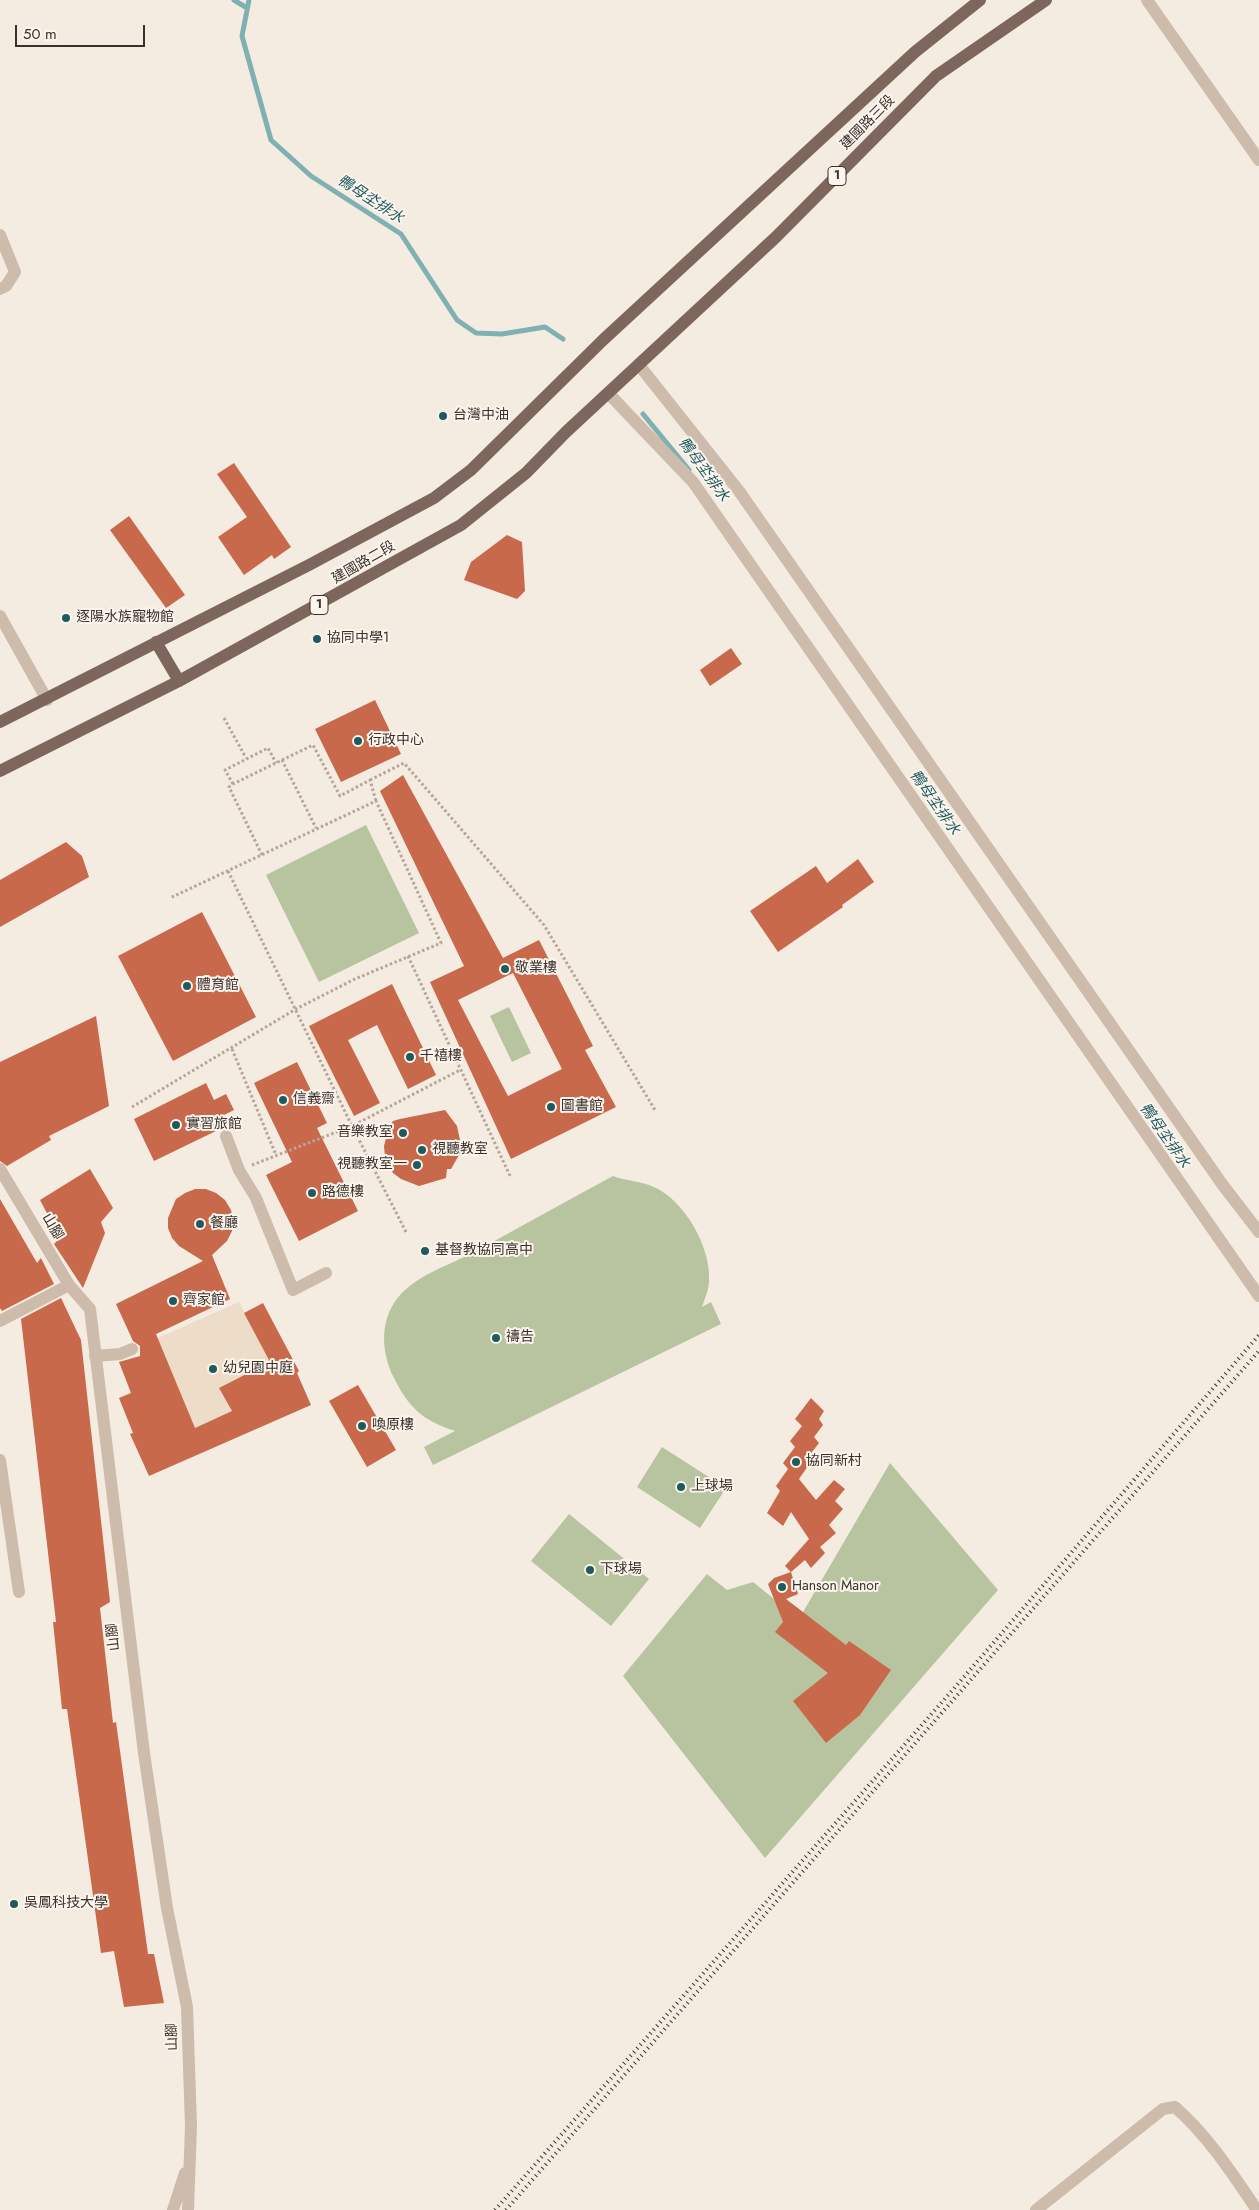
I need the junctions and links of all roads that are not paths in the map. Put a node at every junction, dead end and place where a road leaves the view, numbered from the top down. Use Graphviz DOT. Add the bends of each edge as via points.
graph roads {
  1 [pos="980,0"];
  2 [pos="1046,0"];
  3 [pos="1148,0"];
  4 [pos="1259,160"];
  5 [pos="0,235"];
  6 [pos="0,289"];
  7 [pos="639,365"];
  8 [pos="566,377"];
  9 [pos="609,394"];
  10 [pos="0,616"];
  11 [pos="156,642"];
  12 [pos="179,681"];
  13 [pos="47,700"];
  14 [pos="0,722"];
  15 [pos="0,771"];
  16 [pos="226,1136"];
  17 [pos="0,1169"];
  18 [pos="1259,1232"];
  19 [pos="326,1273"];
  20 [pos="69,1285"];
  21 [pos="1259,1296"];
  22 [pos="0,1322"];
  23 [pos="132,1349"];
  24 [pos="95,1356"];
  25 [pos="0,1460"];
  26 [pos="19,1592"];
  27 [pos="192,2126"];
  28 [pos="173,2210"];
  29 [pos="188,2210"];
  30 [pos="1036,2210"];
  31 [pos="1257,2210"];
  1 -- 8 [label="main road, 建國路三段" via="915,52"];
  2 -- 7 [label="main road, 建國路三段 / 1" via="936,76 776,237"];
  3 -- 4 [label="street"];
  5 -- 6 [label="street" via="15,272 6,286"];
  7 -- 9 [label="main road, 1"];
  7 -- 18 [label="street" via="739,491 1216,1176"];
  8 -- 11 [label="main road, 建國路二段" via="471,470 434,498"];
  9 -- 12 [label="main road, 建國路二段 / 1" via="526,473 460,525"];
  9 -- 21 [label="street" via="693,482"];
  10 -- 13 [label="street"];
  11 -- 12 [label="main road"];
  11 -- 13 [label="main road, 建國路二段"];
  12 -- 15 [label="main road, 建國路二段 / 1"];
  13 -- 14 [label="main road, 建國路二段"];
  16 -- 19 [label="street" via="239,1170 256,1198 293,1290"];
  17 -- 20 [label="street, 山腳"];
  20 -- 22 [label="street"];
  20 -- 24 [label="street, 山腳" via="90,1309"];
  23 -- 24 [label="street" via="120,1354"];
  24 -- 27 [label="street, 山腳" via="144,1753 166,1908 186,2007"];
  25 -- 26 [label="street"];
  27 -- 28 [label="street" via="186,2170"];
  27 -- 29 [label="street"];
  30 -- 31 [label="street" via="1163,2108 1175,2107 1226,2163"];
}
